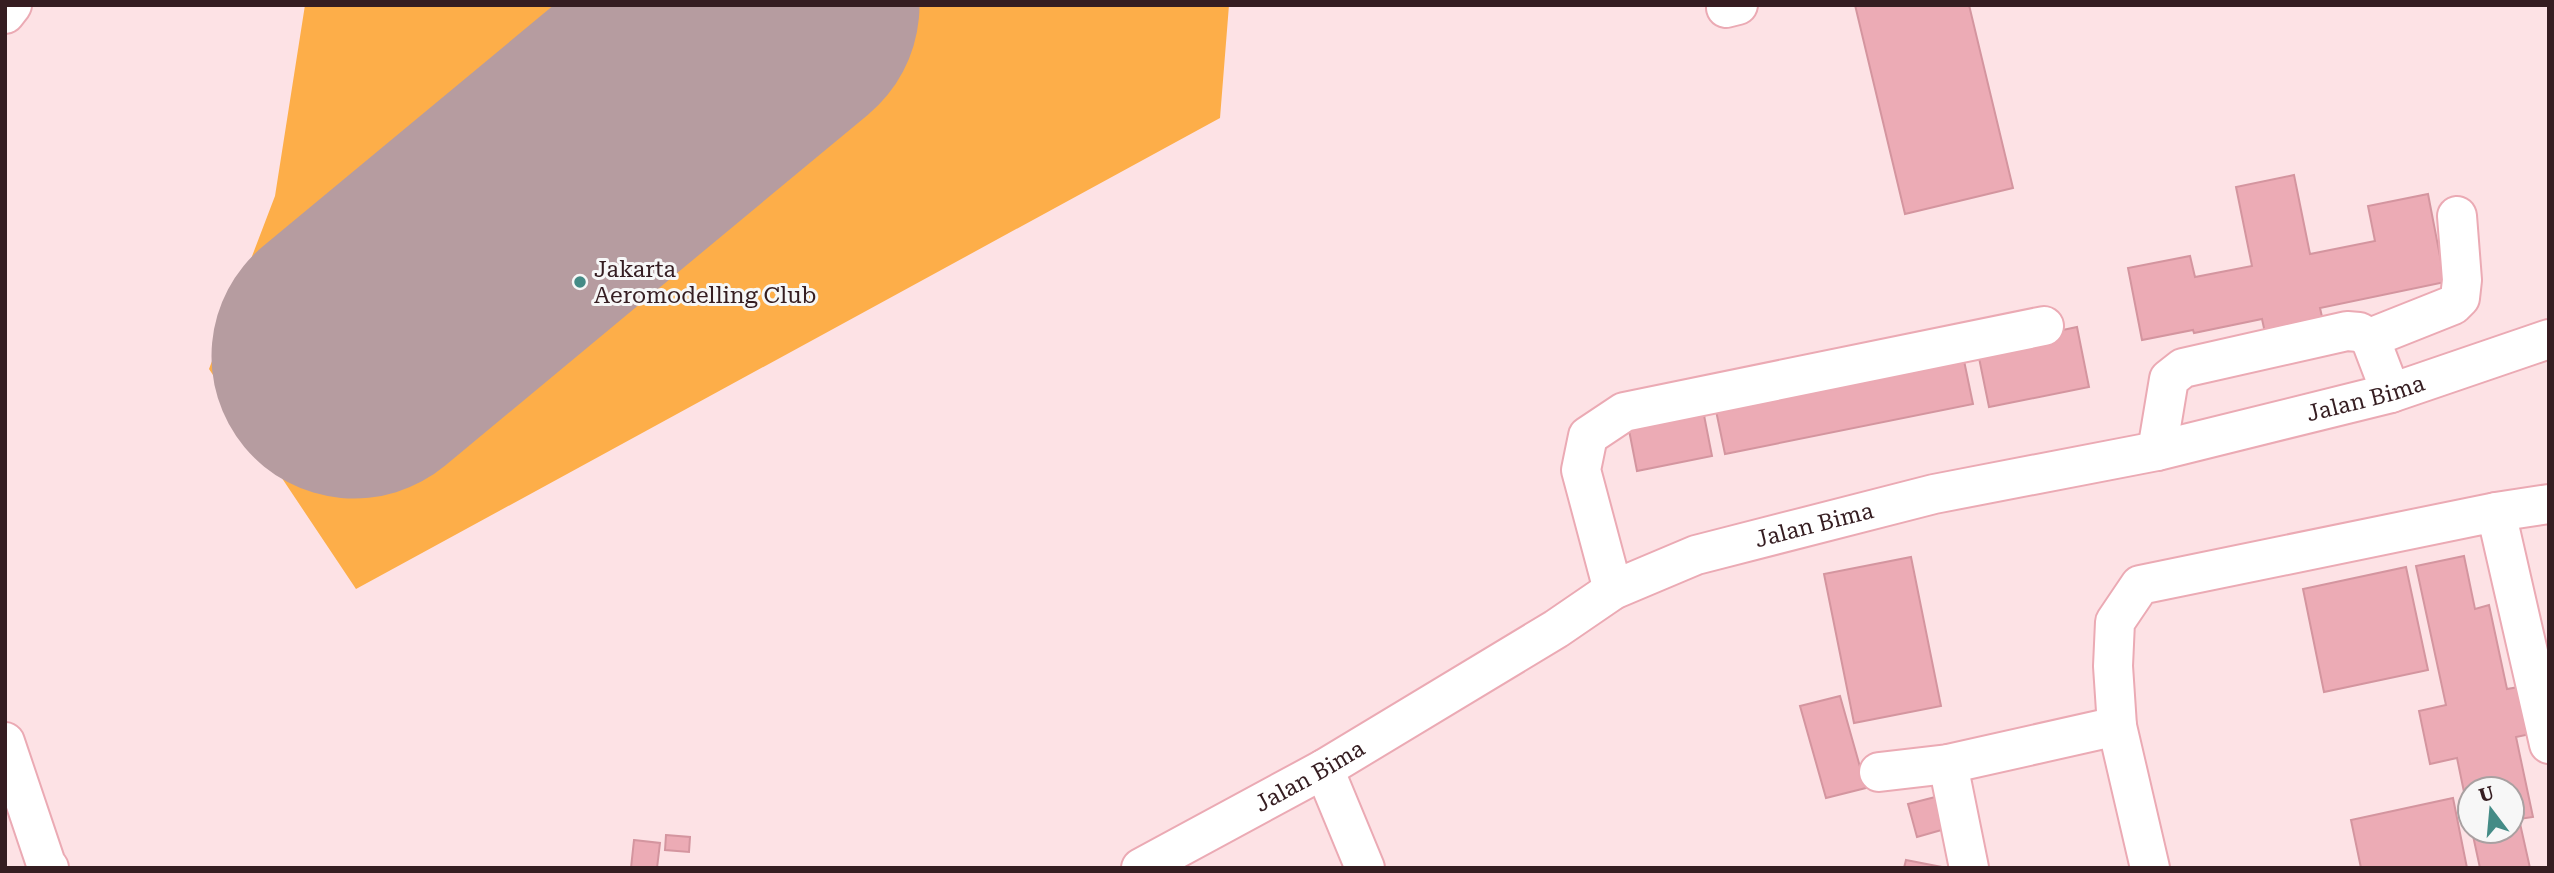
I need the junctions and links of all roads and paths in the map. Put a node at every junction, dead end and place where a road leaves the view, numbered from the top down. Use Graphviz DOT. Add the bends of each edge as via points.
graph roads {
  1 [pos="12,5"];
  2 [pos="5,14"];
  3 [pos="2458,216"];
  4 [pos="2044,326"];
  5 [pos="2370,338"];
  6 [pos="2549,339"];
  7 [pos="2391,393"];
  8 [pos="2157,451"];
  9 [pos="2549,504"];
  10 [pos="2496,512"];
  11 [pos="1613,590"];
  12 [pos="2117,726"];
  13 [pos="5,742"];
  14 [pos="2549,744"];
  15 [pos="1948,764"];
  16 [pos="1324,769"];
  17 [pos="1879,772"];
  18 [pos="49,868"];
  19 [pos="1141,868"];
  20 [pos="1365,868"];
  21 [pos="1969,868"];
  22 [pos="2150,868"];
  1 -- 2 [label="street"];
  3 -- 5 [label="street" via="2460,298 2453,305"];
  4 -- 11 [label="street" via="1624,412 1588,436 1581,470"];
  5 -- 7 [label="street"];
  5 -- 8 [label="street" via="2347,331 2183,368 2169,379"];
  6 -- 7 [label="street, Jalan Bima"];
  7 -- 8 [label="street, Jalan Bima"];
  8 -- 11 [label="street, Jalan Bima" via="1934,494 1696,555"];
  9 -- 10 [label="street"];
  10 -- 12 [label="street" via="2140,585 2115,622"];
  10 -- 14 [label="street"];
  11 -- 16 [label="street, Jalan Bima"];
  12 -- 15 [label="street"];
  12 -- 22 [label="street"];
  13 -- 18 [label="street"];
  15 -- 17 [label="street"];
  15 -- 21 [label="street"];
  16 -- 19 [label="street, Jalan Bima"];
  16 -- 20 [label="street"];
}
